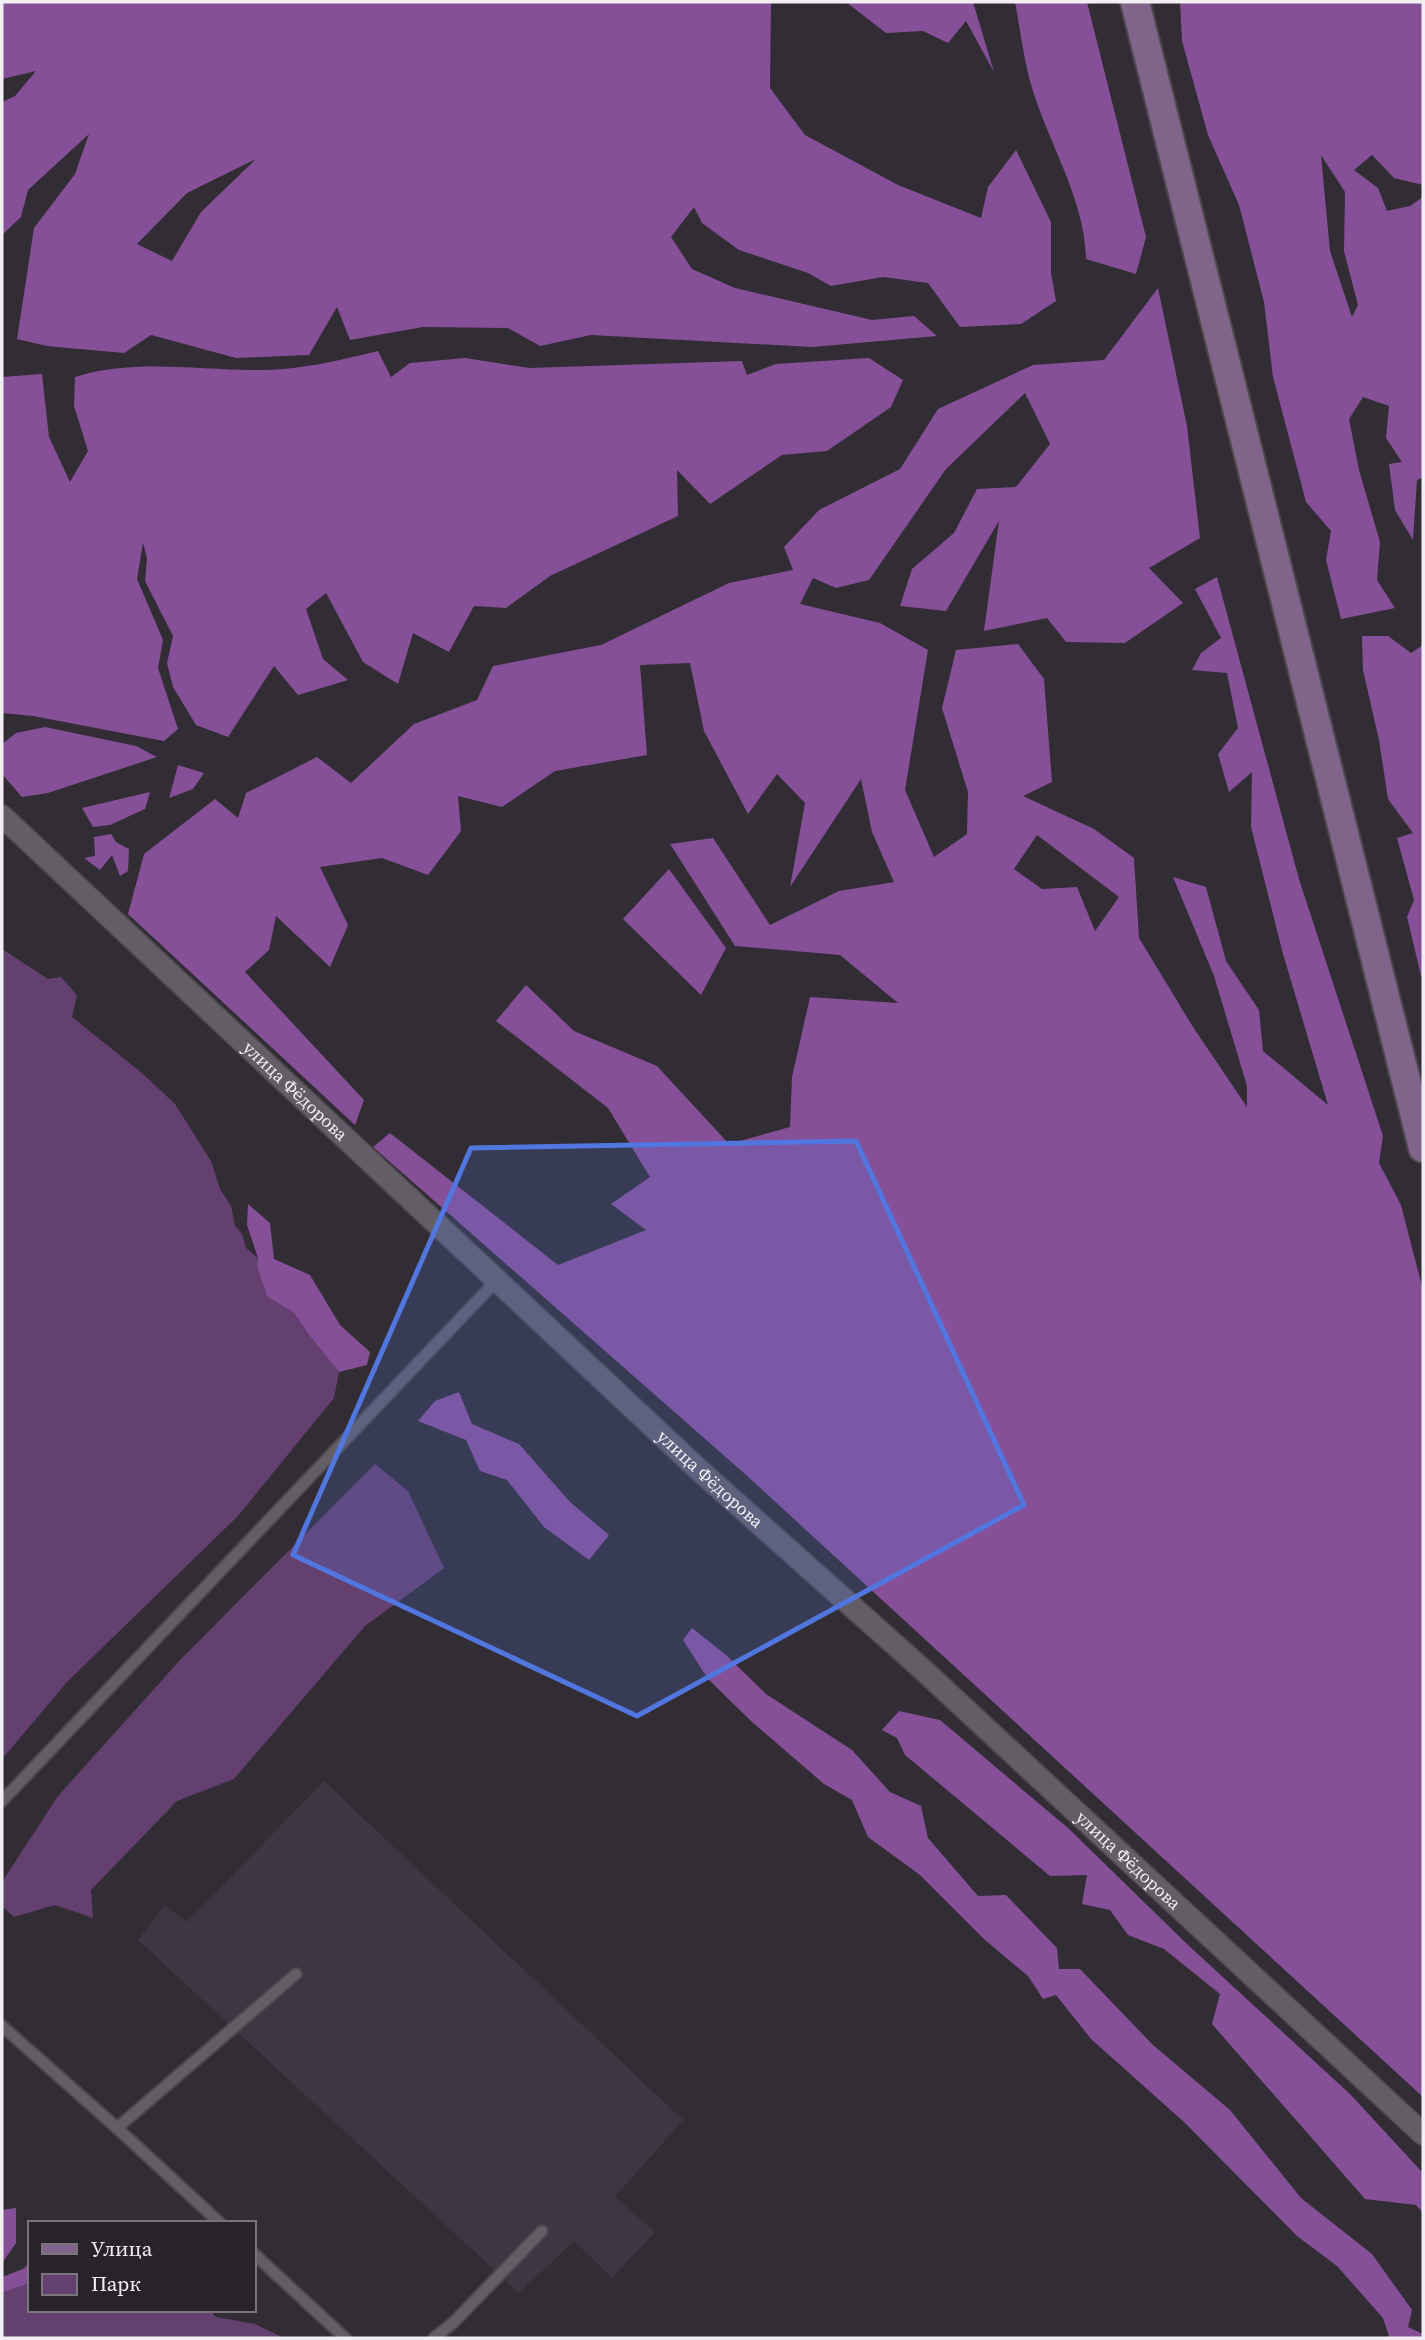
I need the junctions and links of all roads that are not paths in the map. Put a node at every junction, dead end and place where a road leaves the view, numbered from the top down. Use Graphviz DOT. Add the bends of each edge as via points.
graph roads {
  1 [pos="1135,2"];
  2 [pos="2,816"];
  3 [pos="1423,1148"];
  4 [pos="497,1280"];
  5 [pos="2,1801"];
  6 [pos="296,1974"];
  7 [pos="2,2026"];
  8 [pos="117,2128"];
  9 [pos="1423,2134"];
  10 [pos="218,2221"];
  11 [pos="542,2231"];
  12 [pos="256,2256"];
  13 [pos="345,2338"];
  14 [pos="434,2338"];
  1 -- 3 [label="main road"];
  2 -- 4 [label="street, улица Фёдорова"];
  4 -- 5 [label="lane"];
  4 -- 9 [label="street, улица Фёдорова"];
  6 -- 8 [label="lane"];
  7 -- 8 [label="lane"];
  8 -- 10 [label="lane"];
  11 -- 14 [label="lane"];
  12 -- 13 [label="lane"];
}
